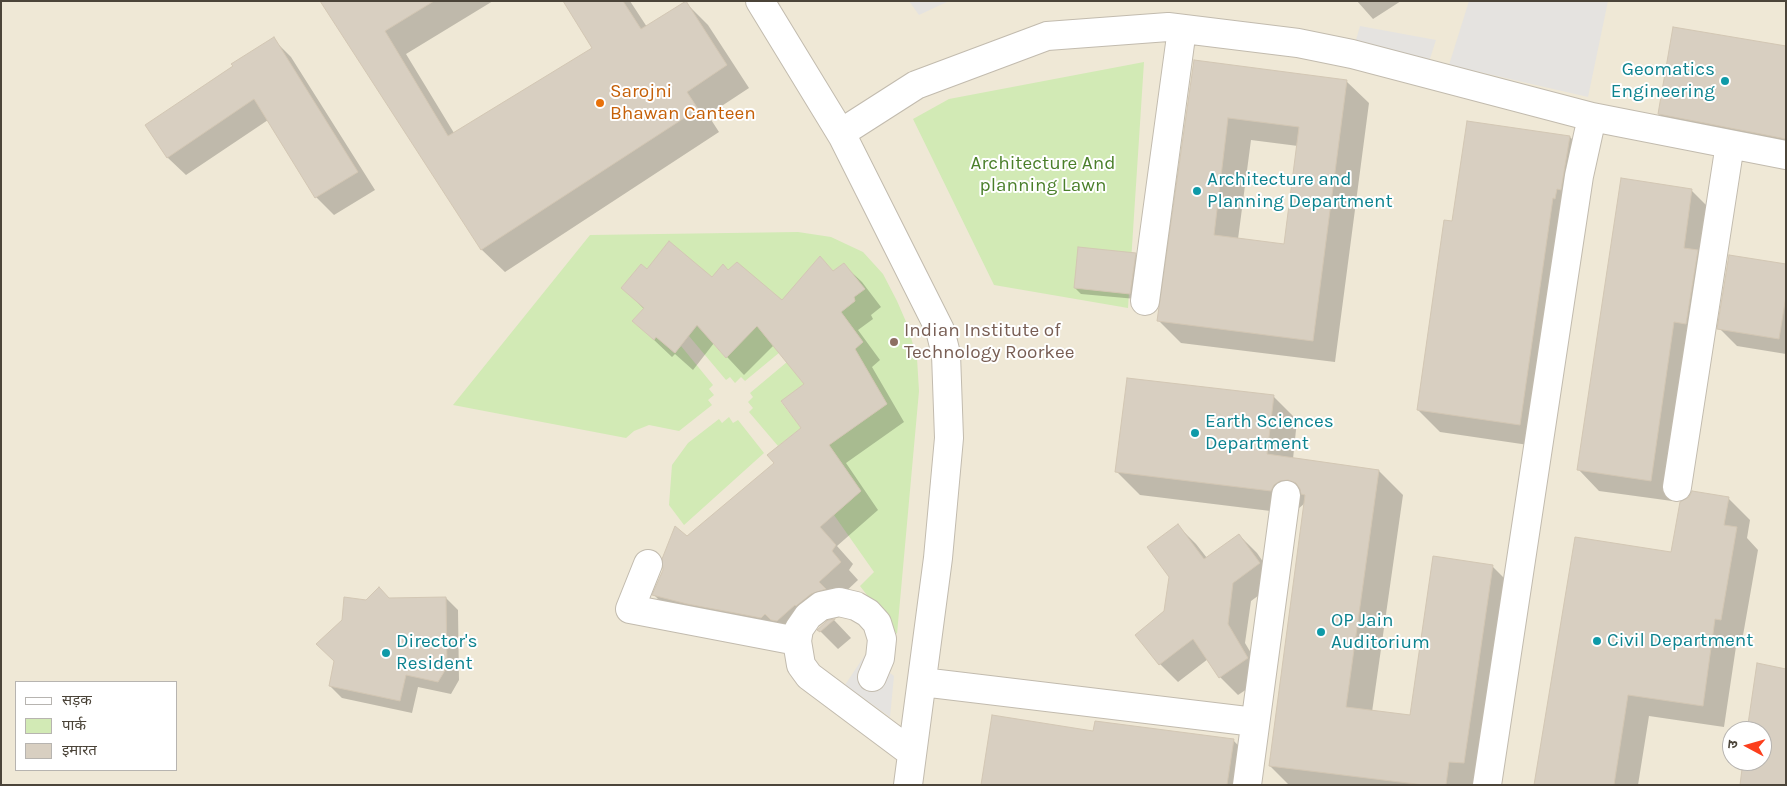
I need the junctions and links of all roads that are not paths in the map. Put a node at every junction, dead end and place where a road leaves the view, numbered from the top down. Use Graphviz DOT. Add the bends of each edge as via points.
graph roads {
  1 [pos="760,1"];
  2 [pos="1182,29"];
  3 [pos="1592,117"];
  4 [pos="840,133"];
  5 [pos="1730,144"];
  6 [pos="1786,155"];
  7 [pos="1145,301"];
  8 [pos="1677,487"];
  9 [pos="1286,495"];
  10 [pos="648,564"];
  11 [pos="796,641"];
  12 [pos="923,674"];
  13 [pos="1255,722"];
  14 [pos="912,753"];
  15 [pos="908,785"];
  16 [pos="1247,785"];
  17 [pos="1487,785"];
  1 -- 4 [label="street"];
  2 -- 3 [label="street" via="1298,42"];
  2 -- 4 [label="street" via="1168,27 1046,36 916,85"];
  2 -- 7 [label="street"];
  3 -- 5 [label="street"];
  3 -- 17 [label="street" via="1579,176"];
  4 -- 12 [label="street" via="940,330 946,354 949,438"];
  5 -- 6 [label="street"];
  5 -- 8 [label="street"];
  9 -- 13 [label="street"];
  10 -- 11 [label="street" via="630,609"];
  11 -- 12 [label="street" via="808,616 821,606 839,602 856,606 877,623 882,639 876,667"];
  11 -- 14 [label="street" via="801,665 809,676"];
  12 -- 13 [label="street"];
  12 -- 14 [label="street"];
  13 -- 16 [label="street"];
  14 -- 15 [label="street"];
}
